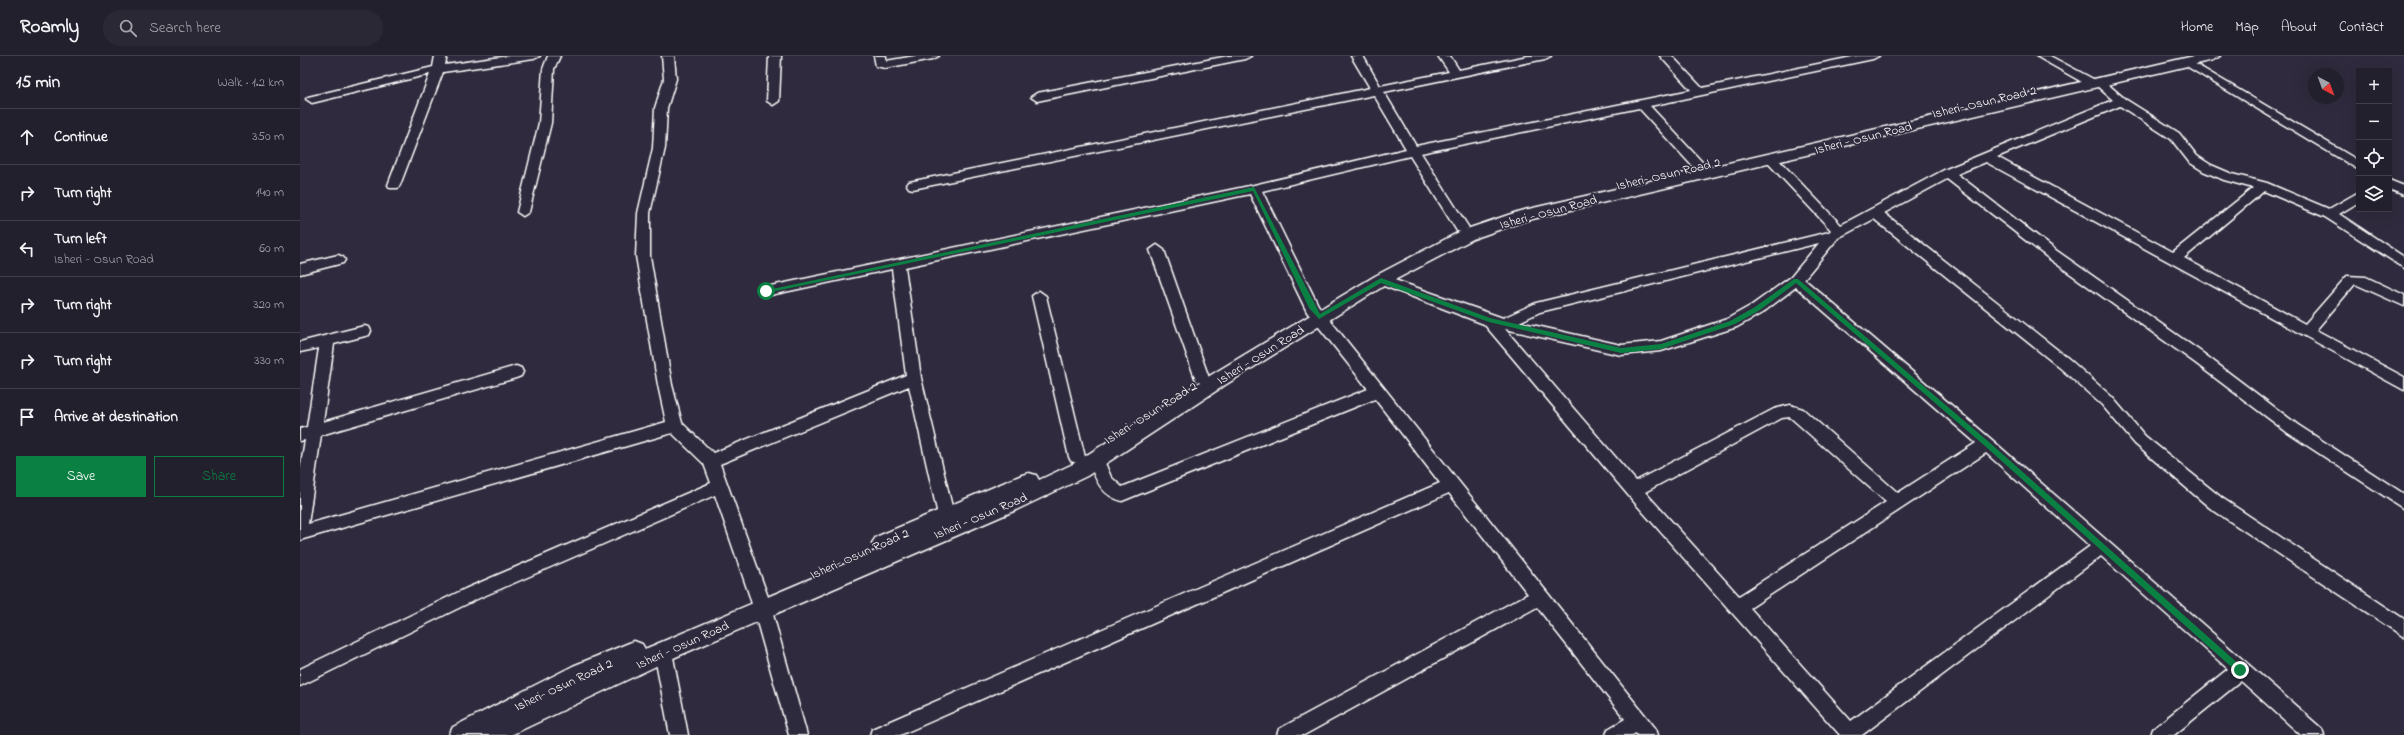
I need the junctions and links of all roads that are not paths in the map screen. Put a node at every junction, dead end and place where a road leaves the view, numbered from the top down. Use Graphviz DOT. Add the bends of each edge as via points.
graph roads {
  1 [pos="441,56"];
  2 [pos="534,56"];
  3 [pos="554,56"];
  4 [pos="668,56"];
  5 [pos="775,56"];
  6 [pos="880,56"];
  7 [pos="933,56"];
  8 [pos="1245,56"];
  9 [pos="1357,56"];
  10 [pos="1444,56"];
  11 [pos="1545,56"];
  12 [pos="1666,56"];
  13 [pos="1873,56"];
  14 [pos="2042,56"];
  15 [pos="2213,56"];
  16 [pos="2182,59"];
  17 [pos="438,69"];
  18 [pos="1456,75"];
  19 [pos="2092,81"];
  20 [pos="1377,91"];
  21 [pos="1699,92"];
  22 [pos="1037,97"];
  23 [pos="312,99"];
  24 [pos="773,101"];
  25 [pos="2121,101"];
  26 [pos="1642,104"];
  27 [pos="1413,151"];
  28 [pos="1987,157"];
  29 [pos="1772,160"];
  30 [pos="2356,164"];
  31 [pos="1699,166"];
  32 [pos="1948,173"];
  33 [pos="394,185"];
  34 [pos="913,185"];
  35 [pos="2392,185"];
  36 [pos="2263,186"];
  37 [pos="1254,189"];
  38 [pos="2404,191"];
  39 [pos="2356,198"];
  40 [pos="523,212"];
  41 [pos="1875,213"];
  42 [pos="2330,214"];
  43 [pos="1462,228"];
  44 [pos="1837,234"];
  45 [pos="1157,250"];
  46 [pos="2175,258"];
  47 [pos="338,260"];
  48 [pos="2404,263"];
  49 [pos="898,264"];
  50 [pos="300,269"];
  51 [pos="1381,280"];
  52 [pos="1796,280"];
  53 [pos="766,291"];
  54 [pos="1039,296"];
  55 [pos="2404,301"];
  56 [pos="1316,313"];
  57 [pos="1496,322"];
  58 [pos="2308,330"];
  59 [pos="364,331"];
  60 [pos="328,341"];
  61 [pos="300,347"];
  62 [pos="516,372"];
  63 [pos="914,378"];
  64 [pos="1202,378"];
  65 [pos="2404,384"];
  66 [pos="1377,392"];
  67 [pos="675,426"];
  68 [pos="306,433"];
  69 [pos="1987,444"];
  70 [pos="1077,457"];
  71 [pos="1096,460"];
  72 [pos="711,461"];
  73 [pos="1451,485"];
  74 [pos="720,486"];
  75 [pos="1634,490"];
  76 [pos="1897,502"];
  77 [pos="2404,502"];
  78 [pos="946,515"];
  79 [pos="300,524"];
  80 [pos="300,533"];
  81 [pos="2102,546"];
  82 [pos="1541,596"];
  83 [pos="760,603"];
  84 [pos="1738,606"];
  85 [pos="2404,629"];
  86 [pos="663,652"];
  87 [pos="2240,670"];
  88 [pos="300,678"];
  89 [pos="1643,728"];
  90 [pos="1851,734"];
  91 [pos="460,735"];
  92 [pos="487,735"];
  93 [pos="679,735"];
  94 [pos="798,735"];
  95 [pos="879,735"];
  96 [pos="1286,735"];
  97 [pos="1615,735"];
  98 [pos="2160,735"];
  99 [pos="2315,735"];
  1 -- 17 [label="street"];
  2 -- 17 [label="street"];
  3 -- 40 [label="street" via="550,61 546,82 547,109"];
  4 -- 67 [label="street" via="670,80 661,108 659,148 644,213 642,256 665,385"];
  5 -- 24 [label="street"];
  6 -- 7 [label="street" via="880,64 884,65"];
  8 -- 22 [label="street"];
  9 -- 20 [label="street"];
  10 -- 18 [label="street"];
  11 -- 18 [label="street"];
  12 -- 21 [label="street"];
  13 -- 21 [label="street"];
  14 -- 19 [label="street"];
  15 -- 16 [label="main road"];
  16 -- 19 [label="main road, Isheri- Osun Road 2"];
  16 -- 30 [label="street"];
  17 -- 23 [label="street"];
  17 -- 33 [label="street"];
  18 -- 20 [label="street"];
  19 -- 25 [label="street"];
  19 -- 29 [label="main road, Isheri - Osun Road"];
  19 -- 31 [label="main road, Isheri- Osun Road 2"];
  20 -- 27 [label="street"];
  20 -- 34 [label="street"];
  21 -- 26 [label="street"];
  25 -- 28 [label="street"];
  25 -- 36 [label="street" via="2175,136 2193,159 2207,168 2228,177"];
  26 -- 27 [label="street"];
  26 -- 31 [label="street"];
  27 -- 37 [label="street"];
  27 -- 43 [label="street"];
  28 -- 32 [label="street"];
  28 -- 46 [label="street"];
  29 -- 44 [label="street"];
  29 -- 51 [label="main road, Isheri - Osun Road" via="1520,216 1467,235"];
  31 -- 43 [label="main road, Isheri- Osun Road 2" via="1567,195 1522,207"];
  32 -- 41 [label="street"];
  32 -- 77 [label="street" via="2052,254 2199,358 2293,429"];
  35 -- 38 [label="street"];
  36 -- 42 [label="street"];
  36 -- 46 [label="street"];
  37 -- 49 [label="street"];
  37 -- 56 [label="street"];
  39 -- 42 [label="street"];
  41 -- 44 [label="street"];
  41 -- 85 [label="street" via="2064,363 2107,401 2140,440 2216,503"];
  42 -- 48 [label="street"];
  43 -- 56 [label="main road, Isheri- Osun Road 2" via="1390,262"];
  44 -- 52 [label="street"];
  44 -- 57 [label="street" via="1536,308"];
  45 -- 64 [label="street"];
  46 -- 58 [label="street"];
  47 -- 50 [label="street"];
  49 -- 53 [label="street"];
  49 -- 63 [label="street"];
  51 -- 56 [label="main road, Isheri - Osun Road"];
  51 -- 57 [label="street"];
  52 -- 57 [label="street" via="1757,309 1732,323 1661,346 1621,350"];
  52 -- 69 [label="street"];
  54 -- 70 [label="street"];
  55 -- 58 [label="street" via="2361,280 2352,279"];
  56 -- 64 [label="main road, Isheri- Osun Road 2"];
  56 -- 66 [label="street"];
  56 -- 71 [label="main road, Isheri - Osun Road"];
  57 -- 75 [label="street"];
  58 -- 65 [label="street"];
  59 -- 60 [label="street"];
  60 -- 61 [label="street"];
  60 -- 68 [label="street"];
  62 -- 68 [label="street"];
  63 -- 72 [label="street"];
  63 -- 78 [label="street"];
  64 -- 70 [label="main road, Isheri- Osun Road 2"];
  66 -- 71 [label="street" via="1122,494 1113,493 1108,488"];
  66 -- 73 [label="street"];
  67 -- 72 [label="street"];
  67 -- 80 [label="street"];
  68 -- 79 [label="street"];
  69 -- 76 [label="street"];
  69 -- 81 [label="street"];
  70 -- 78 [label="main road, Isheri- Osun Road 2" via="1016,487"];
  71 -- 83 [label="main road, Isheri - Osun Road" via="1009,504"];
  72 -- 74 [label="street"];
  73 -- 82 [label="street"];
  73 -- 95 [label="street"];
  74 -- 83 [label="street"];
  74 -- 88 [label="street" via="471,594"];
  75 -- 76 [label="street" via="1779,414 1790,411 1798,413"];
  75 -- 84 [label="street"];
  76 -- 84 [label="street"];
  78 -- 83 [label="main road, Isheri- Osun Road 2"];
  81 -- 87 [label="street"];
  81 -- 90 [label="street"];
  82 -- 89 [label="street"];
  82 -- 96 [label="street"];
  83 -- 86 [label="main road, Isheri - Osun Road"];
  83 -- 91 [label="main road, Isheri- Osun Road 2" via="581,673"];
  83 -- 94 [label="street"];
  84 -- 90 [label="street"];
  86 -- 92 [label="main road, Isheri - Osun Road"];
  86 -- 93 [label="street"];
  87 -- 98 [label="street"];
  87 -- 99 [label="street"];
  89 -- 97 [label="street"];
}
